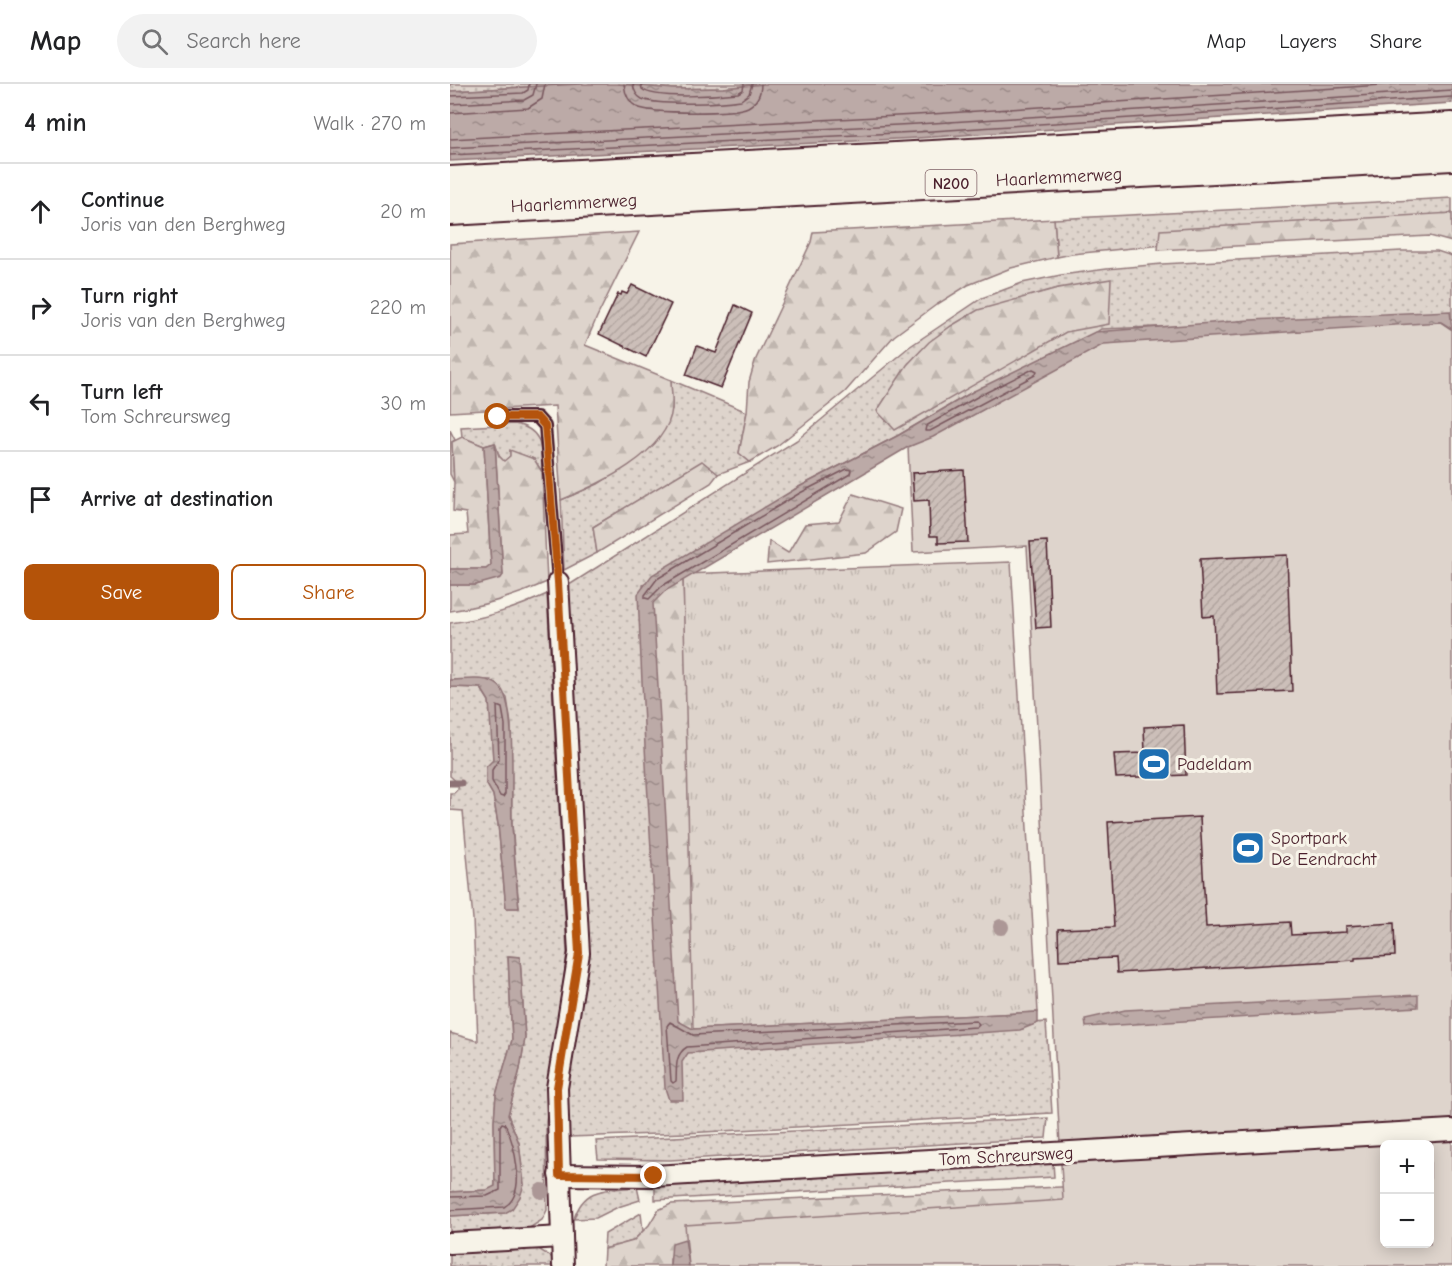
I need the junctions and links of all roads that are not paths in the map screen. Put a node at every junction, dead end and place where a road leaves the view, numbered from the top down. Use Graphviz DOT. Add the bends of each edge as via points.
graph roads {
  1 [pos="1452,128"];
  2 [pos="1452,155"];
  3 [pos="450,182"];
  4 [pos="450,210"];
  5 [pos="498,417"];
  6 [pos="558,582"];
  7 [pos="1452,1130"];
  8 [pos="559,1175"];
  9 [pos="562,1237"];
  10 [pos="450,1243"];
  11 [pos="563,1266"];
  1 -- 3 [label="main road, Haarlemmerweg / N200"];
  2 -- 4 [label="main road, Haarlemmerweg / N200"];
  5 -- 6 [label="lane" via="537,417 545,426"];
  6 -- 8 [label="street" via="579,953 557,1088"];
  7 -- 8 [label="street, Tom Schreursweg" via="654,1176"];
  8 -- 9 [label="street"];
  9 -- 10 [label="street"];
  9 -- 11 [label="street"];
}
